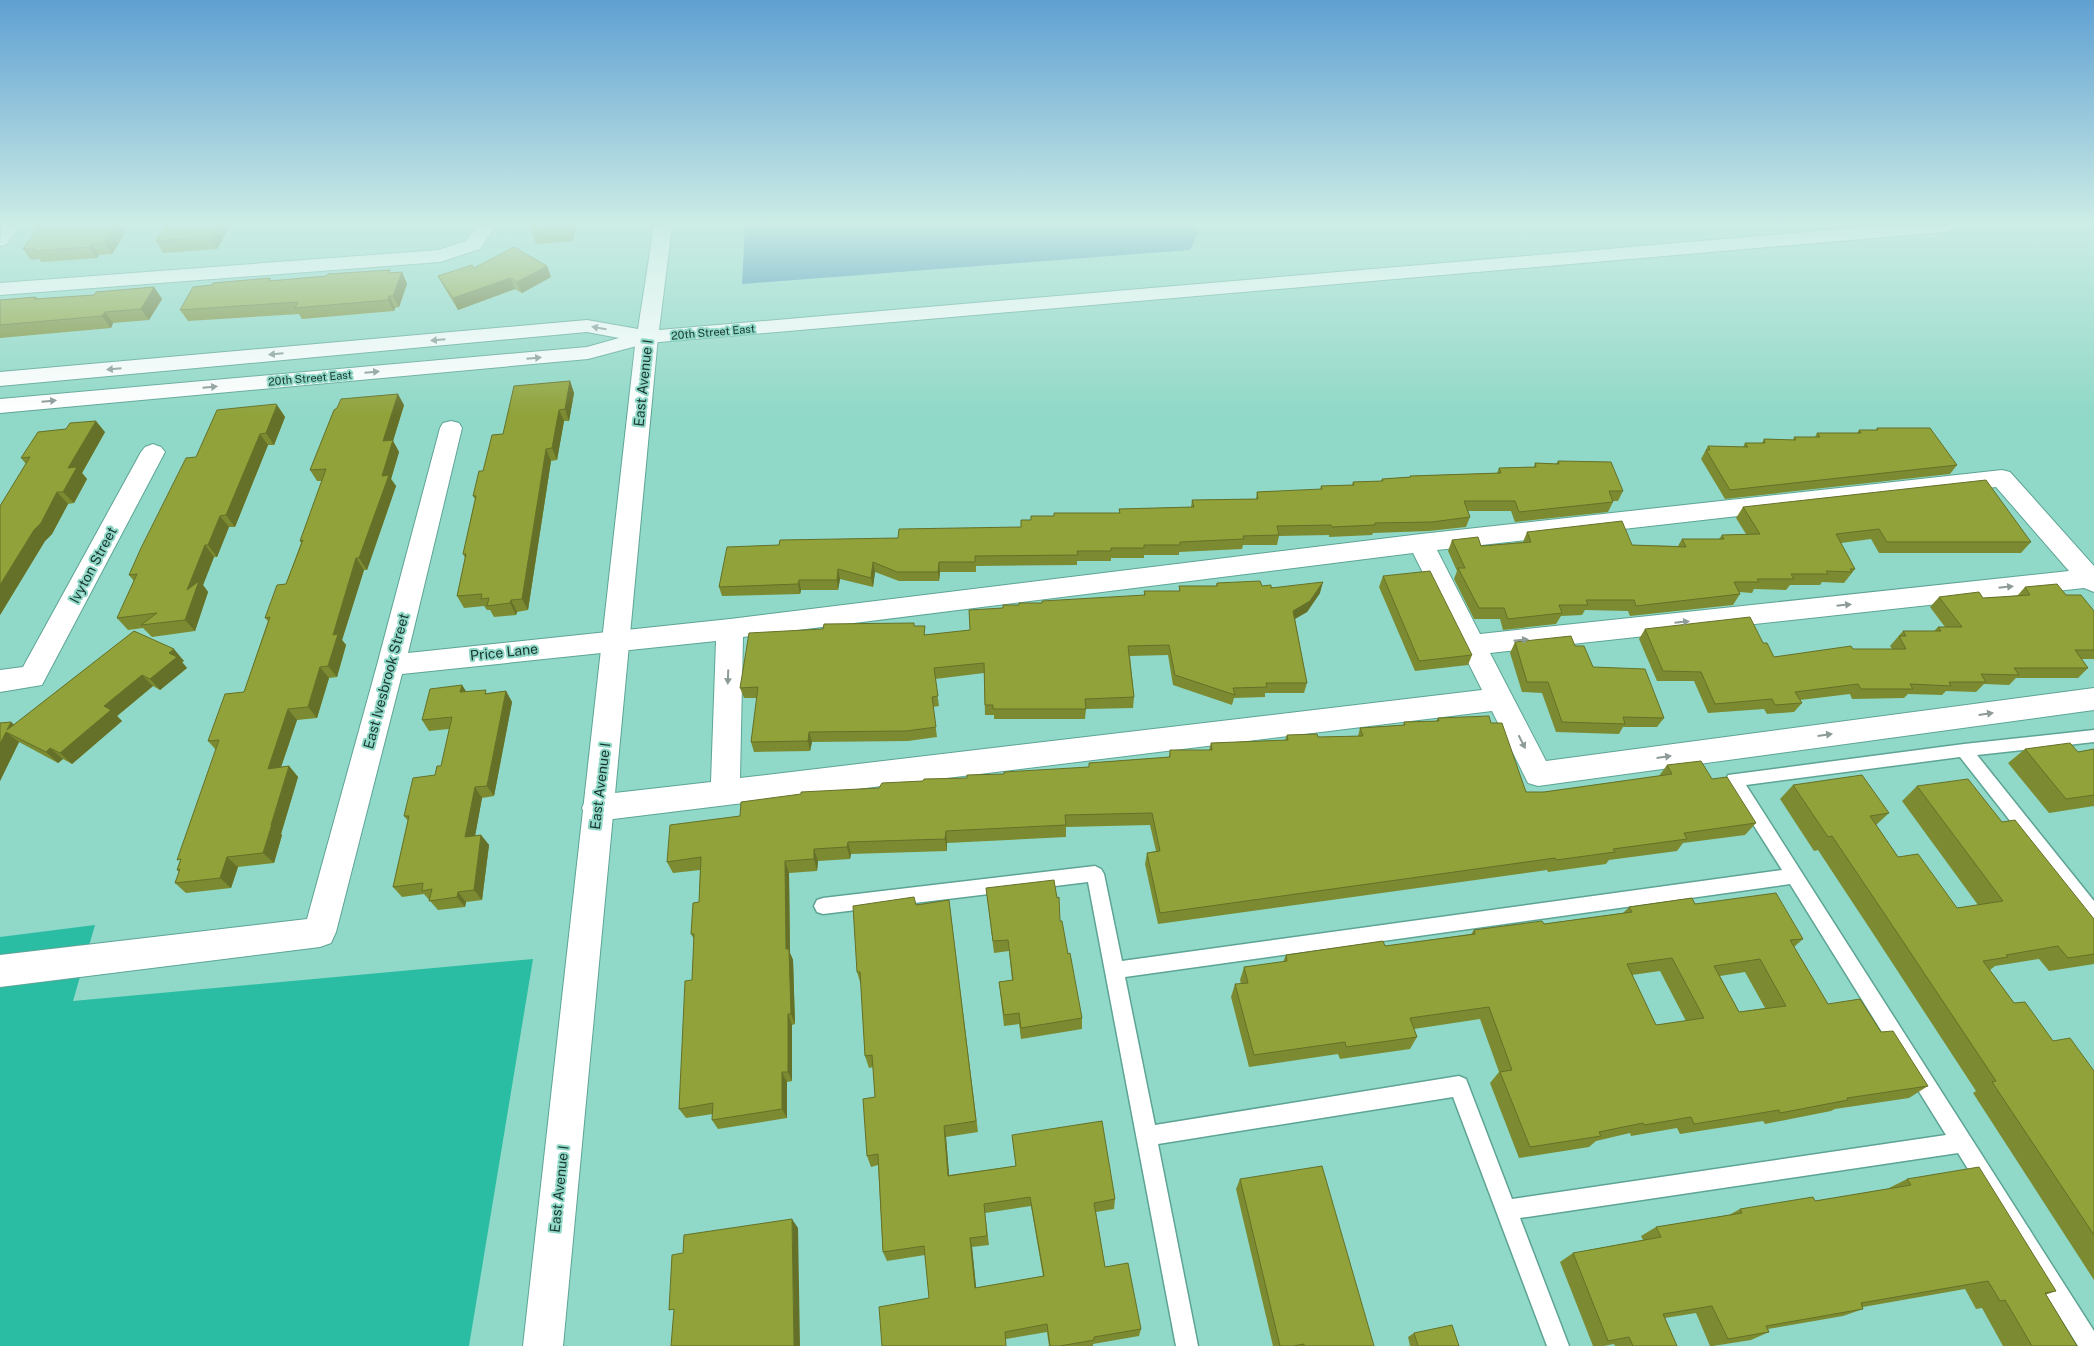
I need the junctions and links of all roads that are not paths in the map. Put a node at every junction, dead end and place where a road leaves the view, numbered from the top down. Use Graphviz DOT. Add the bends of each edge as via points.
graph roads {
  1 [pos="15,289"];
  2 [pos="654,289"];
  3 [pos="1210,289"];
  4 [pos="0,290"];
  5 [pos="647,337"];
  6 [pos="0,379"];
  7 [pos="0,406"];
  8 [pos="451,428"];
  9 [pos="153,452"];
  10 [pos="1421,543"];
  11 [pos="2092,580"];
  12 [pos="730,629"];
  13 [pos="617,640"];
  14 [pos="1472,645"];
  15 [pos="391,664"];
  16 [pos="0,681"];
  17 [pos="1499,699"];
  18 [pos="2094,699"];
  19 [pos="2094,736"];
  20 [pos="1964,750"];
  21 [pos="725,793"];
  22 [pos="597,808"];
  23 [pos="1794,876"];
  24 [pos="823,906"];
  25 [pos="2094,914"];
  26 [pos="1115,970"];
  27 [pos="0,971"];
  28 [pos="1147,1136"];
  29 [pos="1963,1142"];
  30 [pos="1507,1210"];
  31 [pos="543,1346"];
  32 [pos="1187,1346"];
  33 [pos="1558,1346"];
  34 [pos="2091,1346"];
  1 -- 4 [label="street"];
  2 -- 5 [label="street, East Avenue I"];
  3 -- 5 [label="street, 20th Street East"];
  5 -- 6 [label="street, 20th Street East, one-way" via="587,326"];
  7 -- 5 [label="street, 20th Street East, one-way" via="588,353"];
  5 -- 13 [label="street, East Avenue I"];
  8 -- 15 [label="street, East Ivesbrook Street"];
  9 -- 16 [label="street, Ivyton Street" via="32,677"];
  10 -- 11 [label="street, Price Lane" via="2002,478"];
  10 -- 12 [label="street, Price Lane"];
  10 -- 14 [label="street"];
  14 -- 11 [label="street, one-way"];
  12 -- 13 [label="street, Price Lane"];
  12 -- 21 [label="street, one-way"];
  13 -- 15 [label="street, Price Lane"];
  13 -- 22 [label="street, East Avenue I"];
  14 -- 17 [label="street"];
  15 -- 27 [label="street, East Ivesbrook Street" via="320,932"];
  17 -- 18 [label="street, one-way" via="1538,774"];
  17 -- 21 [label="street"];
  19 -- 20 [label="lane"];
  20 -- 23 [label="lane" via="1734,780"];
  20 -- 25 [label="lane"];
  21 -- 22 [label="street"];
  22 -- 31 [label="street, East Avenue I"];
  23 -- 26 [label="lane"];
  23 -- 29 [label="lane"];
  24 -- 26 [label="lane" via="1095,874"];
  26 -- 28 [label="lane"];
  28 -- 30 [label="lane" via="1459,1086"];
  28 -- 32 [label="lane"];
  29 -- 30 [label="lane"];
  29 -- 34 [label="lane"];
  30 -- 33 [label="lane"];
}
